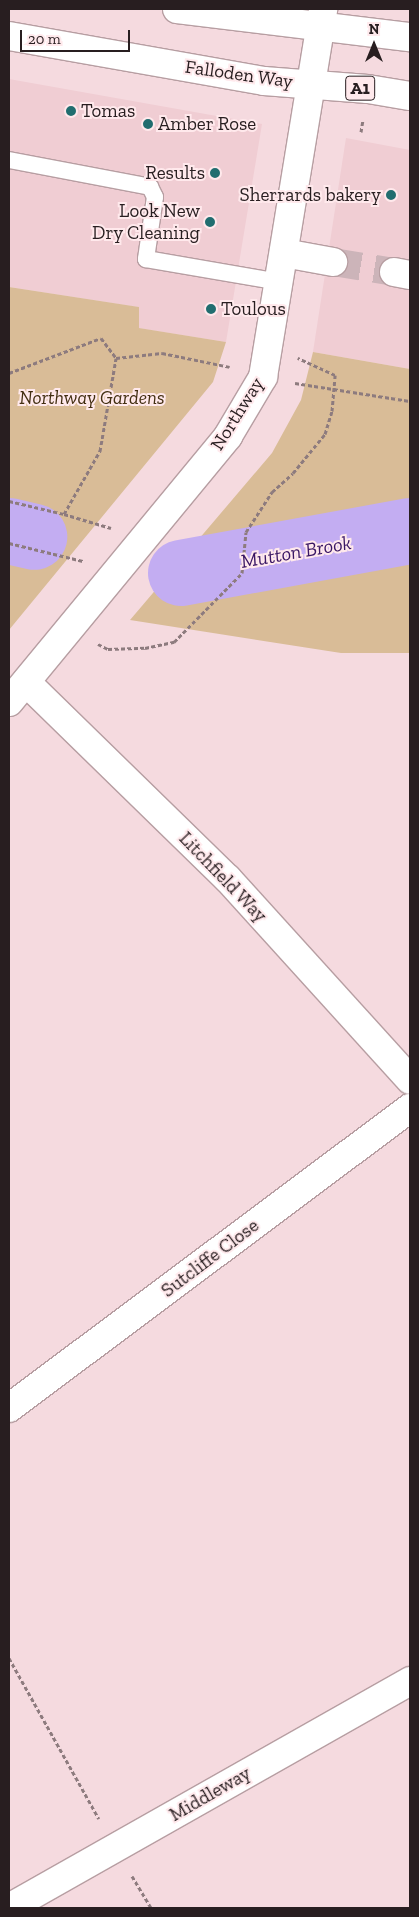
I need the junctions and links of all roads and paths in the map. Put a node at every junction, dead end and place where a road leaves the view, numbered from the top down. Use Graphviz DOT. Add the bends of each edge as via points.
graph roads {
  1 [pos="177,9"];
  2 [pos="321,18"];
  3 [pos="9,37"];
  4 [pos="410,37"];
  5 [pos="310,84"];
  6 [pos="410,96"];
  7 [pos="363,120"];
  8 [pos="361,132"];
  9 [pos="9,160"];
  10 [pos="284,253"];
  11 [pos="333,262"];
  12 [pos="279,282"];
  13 [pos="116,358"];
  14 [pos="296,358"];
  15 [pos="232,368"];
  16 [pos="9,373"];
  17 [pos="292,382"];
  18 [pos="336,389"];
  19 [pos="410,402"];
  20 [pos="9,501"];
  21 [pos="64,514"];
  22 [pos="88,520"];
  23 [pos="9,543"];
  24 [pos="115,570"];
  25 [pos="69,628"];
  26 [pos="26,682"];
  27 [pos="9,702"];
  28 [pos="410,1080"];
  29 [pos="410,1108"];
  30 [pos="9,1408"];
  31 [pos="9,1658"];
  32 [pos="410,1681"];
  33 [pos="116,1848"];
  34 [pos="9,1908"];
  35 [pos="151,1908"];
  1 -- 2 [label="main road"];
  2 -- 4 [label="main road"];
  2 -- 5 [label="main road, Northway"];
  3 -- 5 [label="main road, Falloden Way / A1" via="264,80"];
  5 -- 6 [label="main road, Falloden Way / A1" via="368,88"];
  5 -- 10 [label="main road, Northway"];
  7 -- 8 [label="path"];
  9 -- 12 [label="lane" via="150,187 155,197 146,259"];
  10 -- 11 [label="main road"];
  10 -- 12 [label="main road, Northway"];
  12 -- 24 [label="main road, Northway" via="263,377 228,436"];
  13 -- 15 [label="path" via="162,353"];
  13 -- 16 [label="path" via="101,338"];
  13 -- 21 [label="path" via="100,450"];
  14 -- 18 [label="path" via="336,375"];
  17 -- 18 [label="path"];
  18 -- 19 [label="path"];
  18 -- 25 [label="path" via="325,434 293,473 272,492 246,532 242,574 174,642 145,648 108,649"];
  20 -- 21 [label="path"];
  21 -- 22 [label="path"];
  23 -- 24 [label="path" via="32,546"];
  24 -- 25 [label="main road, Northway"];
  25 -- 26 [label="main road, Northway"];
  26 -- 27 [label="main road, Northway"];
  26 -- 28 [label="main road, Litchfield Way" via="228,879"];
  29 -- 30 [label="main road, Sutcliffe Close"];
  31 -- 33 [label="path"];
  32 -- 33 [label="main road, Middleway"];
  33 -- 34 [label="main road, Middleway"];
  33 -- 35 [label="path"];
}
